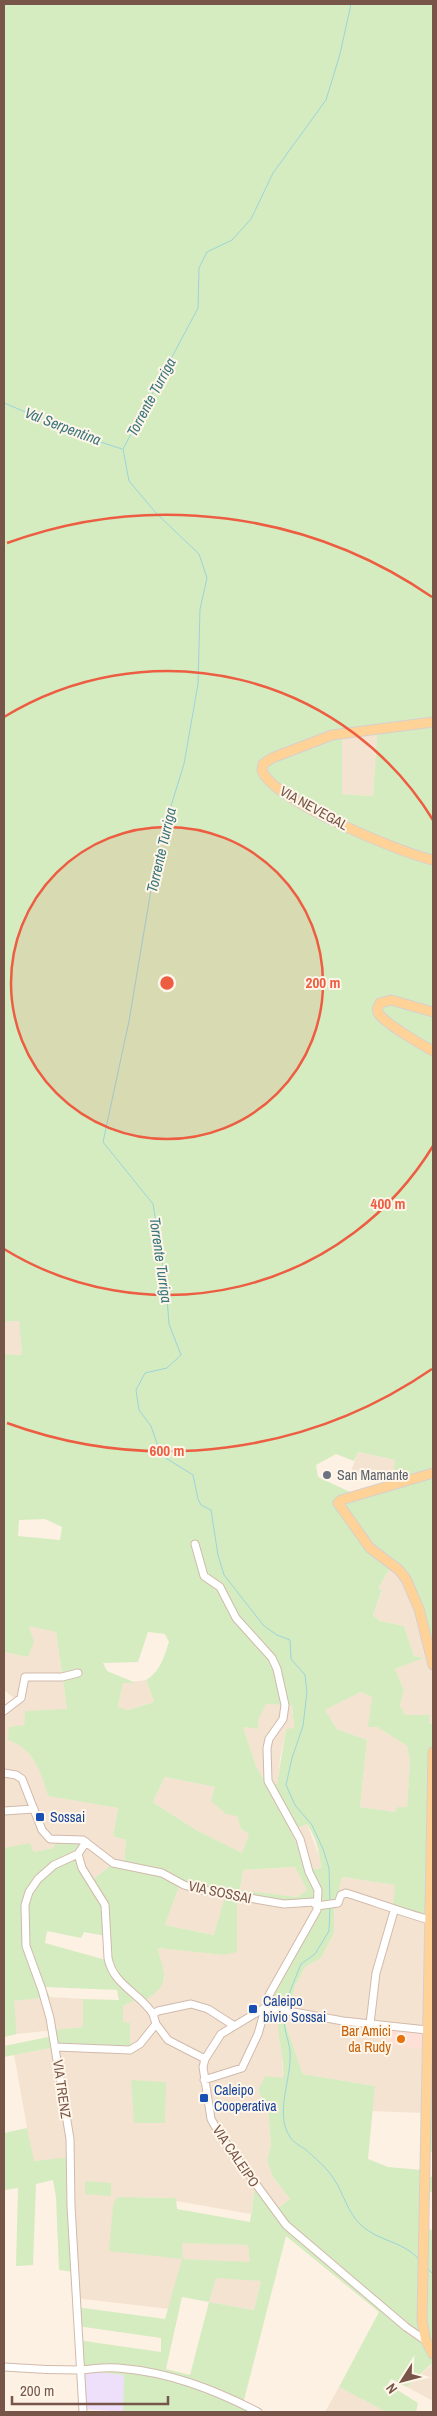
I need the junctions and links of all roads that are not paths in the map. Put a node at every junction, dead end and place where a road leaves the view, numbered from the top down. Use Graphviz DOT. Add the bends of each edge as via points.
graph roads {
  1 [pos="433,722"];
  2 [pos="433,860"];
  3 [pos="433,1012"];
  4 [pos="433,1051"];
  5 [pos="433,1473"];
  6 [pos="195,1544"];
  7 [pos="433,1665"];
  8 [pos="78,1673"];
  9 [pos="4,1711"];
  10 [pos="433,1752"];
  11 [pos="4,1773"];
  12 [pos="34,1809"];
  13 [pos="4,1811"];
  14 [pos="86,1842"];
  15 [pos="78,1854"];
  16 [pos="320,1906"];
  17 [pos="394,1911"];
  18 [pos="430,1920"];
  19 [pos="264,2007"];
  20 [pos="153,2014"];
  21 [pos="430,2015"];
  22 [pos="156,2024"];
  23 [pos="370,2024"];
  24 [pos="233,2025"];
  25 [pos="427,2030"];
  26 [pos="56,2047"];
  27 [pos="204,2058"];
  28 [pos="204,2080"];
  29 [pos="426,2341"];
  30 [pos="433,2354"];
  31 [pos="4,2367"];
  32 [pos="79,2370"];
  33 [pos="82,2412"];
  34 [pos="258,2412"];
  1 -- 2 [label="main road, VIA NEVEGAL" via="332,736 272,758 262,770 270,784 304,805 378,841"];
  3 -- 4 [label="main road" via="388,1000 382,1001 378,1008 386,1020"];
  5 -- 7 [label="main road" via="341,1500 338,1504 370,1548 406,1579 423,1621"];
  6 -- 16 [label="street" via="204,1576 220,1587 236,1618 272,1658 276,1669 285,1705 283,1719 269,1738 268,1781 300,1839 317,1886"];
  8 -- 9 [label="street" via="62,1677 26,1677 21,1698"];
  10 -- 18 [label="main road"];
  11 -- 12 [label="street" via="16,1774 22,1779"];
  12 -- 13 [label="street"];
  12 -- 14 [label="street" via="43,1833 50,1840"];
  14 -- 15 [label="street, VIA TRENZ"];
  14 -- 16 [label="street, VIA SOSSAI" via="113,1863 162,1873 188,1887 284,1904 312,1902"];
  15 -- 20 [label="street" via="82,1868 105,1905 110,1966 121,1983"];
  15 -- 26 [label="street, VIA TRENZ" via="42,1875 32,1886 25,1905 26,1946 42,1990"];
  16 -- 17 [label="street" via="335,1904 346,1893"];
  16 -- 19 [label="street"];
  17 -- 18 [label="street"];
  17 -- 23 [label="street" via="376,1972"];
  18 -- 21 [label="main road"];
  19 -- 23 [label="street"];
  19 -- 24 [label="street"];
  19 -- 28 [label="street" via="258,2034 242,2068"];
  20 -- 22 [label="street"];
  20 -- 24 [label="street" via="192,2004 208,2009"];
  21 -- 25 [label="main road"];
  22 -- 26 [label="street" via="140,2044 130,2050"];
  22 -- 27 [label="street" via="168,2040"];
  23 -- 25 [label="street"];
  24 -- 27 [label="street" via="221,2034"];
  25 -- 29 [label="main road" via="422,2321"];
  26 -- 32 [label="street, VIA TRENZ" via="70,2140"];
  27 -- 28 [label="street, VIA CALEIPO"];
  28 -- 29 [label="street, VIA CALEIPO" via="211,2119 220,2135 286,2225"];
  29 -- 30 [label="main road"];
  31 -- 32 [label="street"];
  32 -- 33 [label="street, VIA TRENZ"];
  32 -- 34 [label="street" via="116,2368 182,2379 205,2386"];
}
